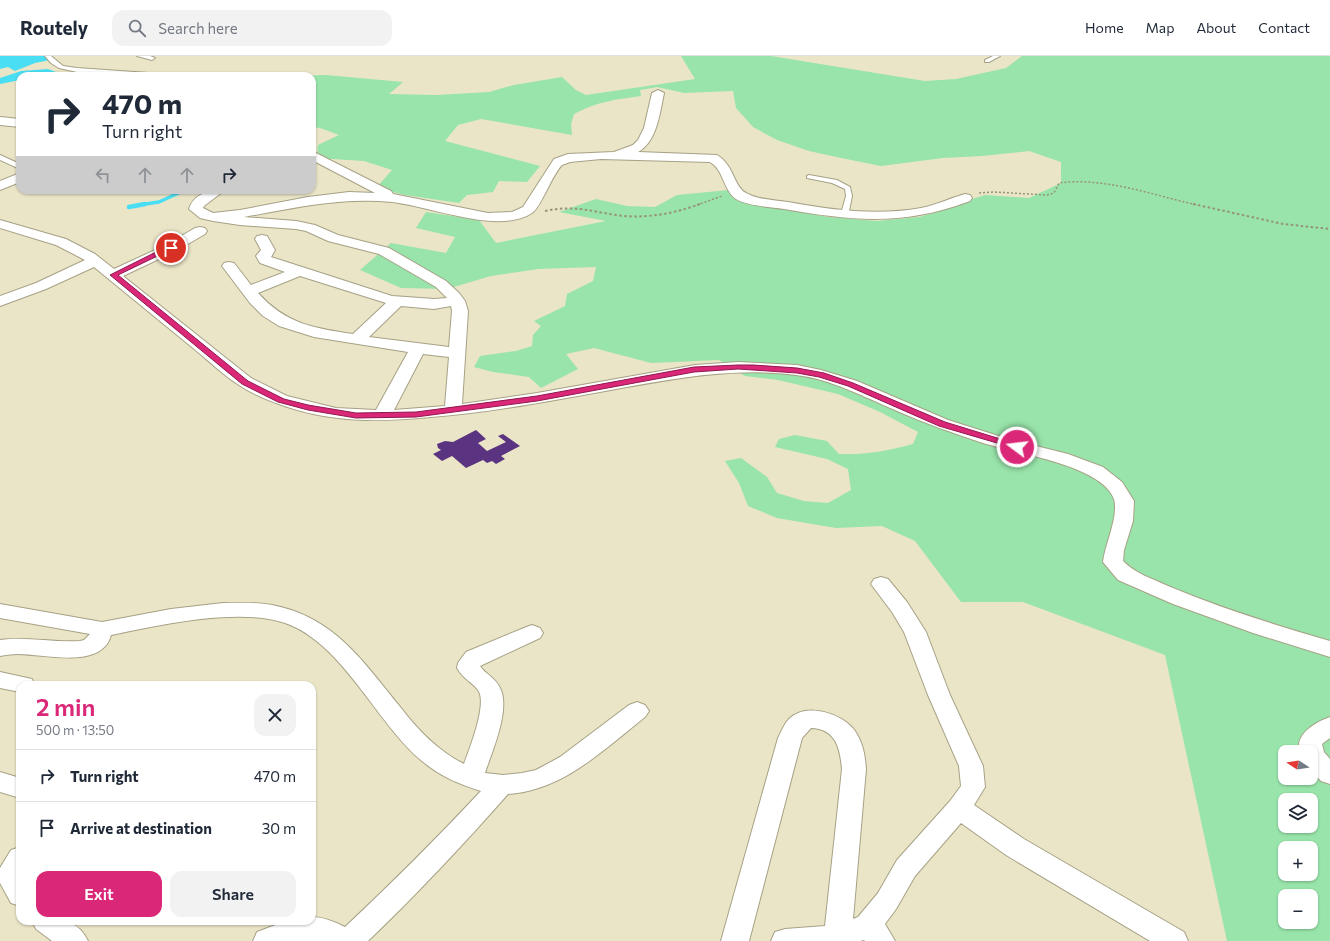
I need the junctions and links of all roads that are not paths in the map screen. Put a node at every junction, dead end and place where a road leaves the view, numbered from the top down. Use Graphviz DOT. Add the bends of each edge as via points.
graph roads {
  1 [pos="48,56"];
  2 [pos="140,56"];
  3 [pos="997,56"];
  4 [pos="152,58"];
  5 [pos="987,62"];
  6 [pos="106,72"];
  7 [pos="658,93"];
  8 [pos="0,121"];
  9 [pos="16,123"];
  10 [pos="601,155"];
  11 [pos="316,157"];
  12 [pos="0,158"];
  13 [pos="16,165"];
  14 [pos="809,177"];
  15 [pos="16,179"];
  16 [pos="0,186"];
  17 [pos="212,194"];
  18 [pos="393,198"];
  19 [pos="965,198"];
  20 [pos="543,211"];
  21 [pos="524,213"];
  22 [pos="845,214"];
  23 [pos="213,217"];
  24 [pos="0,224"];
  25 [pos="200,231"];
  26 [pos="262,239"];
  27 [pos="93,259"];
  28 [pos="229,266"];
  29 [pos="300,271"];
  30 [pos="113,275"];
  31 [pos="249,291"];
  32 [pos="0,292"];
  33 [pos="0,301"];
  34 [pos="398,301"];
  35 [pos="457,301"];
  36 [pos="357,339"];
  37 [pos="418,349"];
  38 [pos="457,353"];
  39 [pos="453,410"];
  40 [pos="382,416"];
  41 [pos="880,584"];
  42 [pos="0,611"];
  43 [pos="102,630"];
  44 [pos="532,633"];
  45 [pos="0,648"];
  46 [pos="1330,648"];
  47 [pos="0,680"];
  48 [pos="16,683"];
  49 [pos="637,711"];
  50 [pos="1330,726"];
  51 [pos="1330,774"];
  52 [pos="471,780"];
  53 [pos="0,782"];
  54 [pos="501,785"];
  55 [pos="16,787"];
  56 [pos="959,808"];
  57 [pos="16,864"];
  58 [pos="16,888"];
  59 [pos="874,934"];
  60 [pos="838,937"];
  61 [pos="267,941"];
  62 [pos="343,941"];
  63 [pos="348,941"];
  64 [pos="735,941"];
  65 [pos="785,941"];
  66 [pos="1174,941"];
  1 -- 6 [label="lane" via="61,67"];
  2 -- 4 [label="lane"];
  3 -- 5 [label="lane"];
  7 -- 10 [label="street" via="650,124 639,147 627,152"];
  8 -- 9 [label="street"];
  10 -- 21 [label="street" via="573,157 558,162 533,204"];
  10 -- 22 [label="street" via="713,158 722,165 736,192 746,198"];
  11 -- 18 [label="street"];
  12 -- 13 [label="lane"];
  14 -- 22 [label="lane" via="833,181 848,188"];
  15 -- 16 [label="street"];
  17 -- 23 [label="street" via="199,202 196,209 204,215"];
  18 -- 21 [label="street" via="488,217"];
  18 -- 23 [label="street" via="337,197"];
  19 -- 22 [label="street" via="949,206 907,214"];
  20 -- 21 [label="street"];
  23 -- 35 [label="street" via="304,226 334,238 384,251 442,284"];
  24 -- 27 [label="street" via="61,242"];
  25 -- 30 [label="street" via="171,248"];
  26 -- 29 [label="street" via="268,250 263,256 265,260"];
  27 -- 30 [label="street"];
  27 -- 32 [label="street"];
  27 -- 33 [label="street" via="41,286"];
  28 -- 31 [label="street"];
  29 -- 31 [label="street"];
  29 -- 34 [label="street"];
  30 -- 40 [label="street" via="245,382 268,395 321,410"];
  31 -- 36 [label="street" via="261,306 292,327"];
  34 -- 35 [label="street" via="434,304"];
  34 -- 36 [label="street"];
  35 -- 38 [label="street" via="460,311"];
  36 -- 37 [label="street"];
  37 -- 38 [label="street"];
  37 -- 40 [label="street"];
  38 -- 39 [label="street"];
  39 -- 40 [label="street"];
  39 -- 46 [label="street" via="694,370 738,367 797,370 821,375 942,424 1062,458 1096,471 1115,486 1124,501 1123,521 1113,562 1125,575 1180,599 1261,628"];
  41 -- 56 [label="street" via="900,608 914,632 971,766 973,787"];
  42 -- 43 [label="street"];
  43 -- 45 [label="street" via="97,641 90,647 80,650 18,646"];
  43 -- 52 [label="street" via="162,617 227,610 260,611 291,617 313,628 344,654 416,741 447,767"];
  44 -- 52 [label="street" via="468,663 468,671 485,682 492,695 492,711"];
  47 -- 48 [label="street"];
  49 -- 54 [label="street" via="562,768 531,782"];
  50 -- 51 [label="street" via="1312,739 1310,747 1314,756"];
  52 -- 54 [label="street"];
  53 -- 55 [label="street"];
  54 -- 63 [label="street" via="408,885"];
  56 -- 59 [label="street" via="906,868 887,901"];
  56 -- 66 [label="street" via="1015,847"];
  57 -- 58 [label="street" via="12,869 11,879"];
  59 -- 60 [label="street"];
  60 -- 64 [label="street" via="854,769 852,750 837,728 821,720 808,719 798,724 790,738"];
  60 -- 65 [label="street"];
  61 -- 62 [label="street" via="299,929 314,928 335,934"];
}
